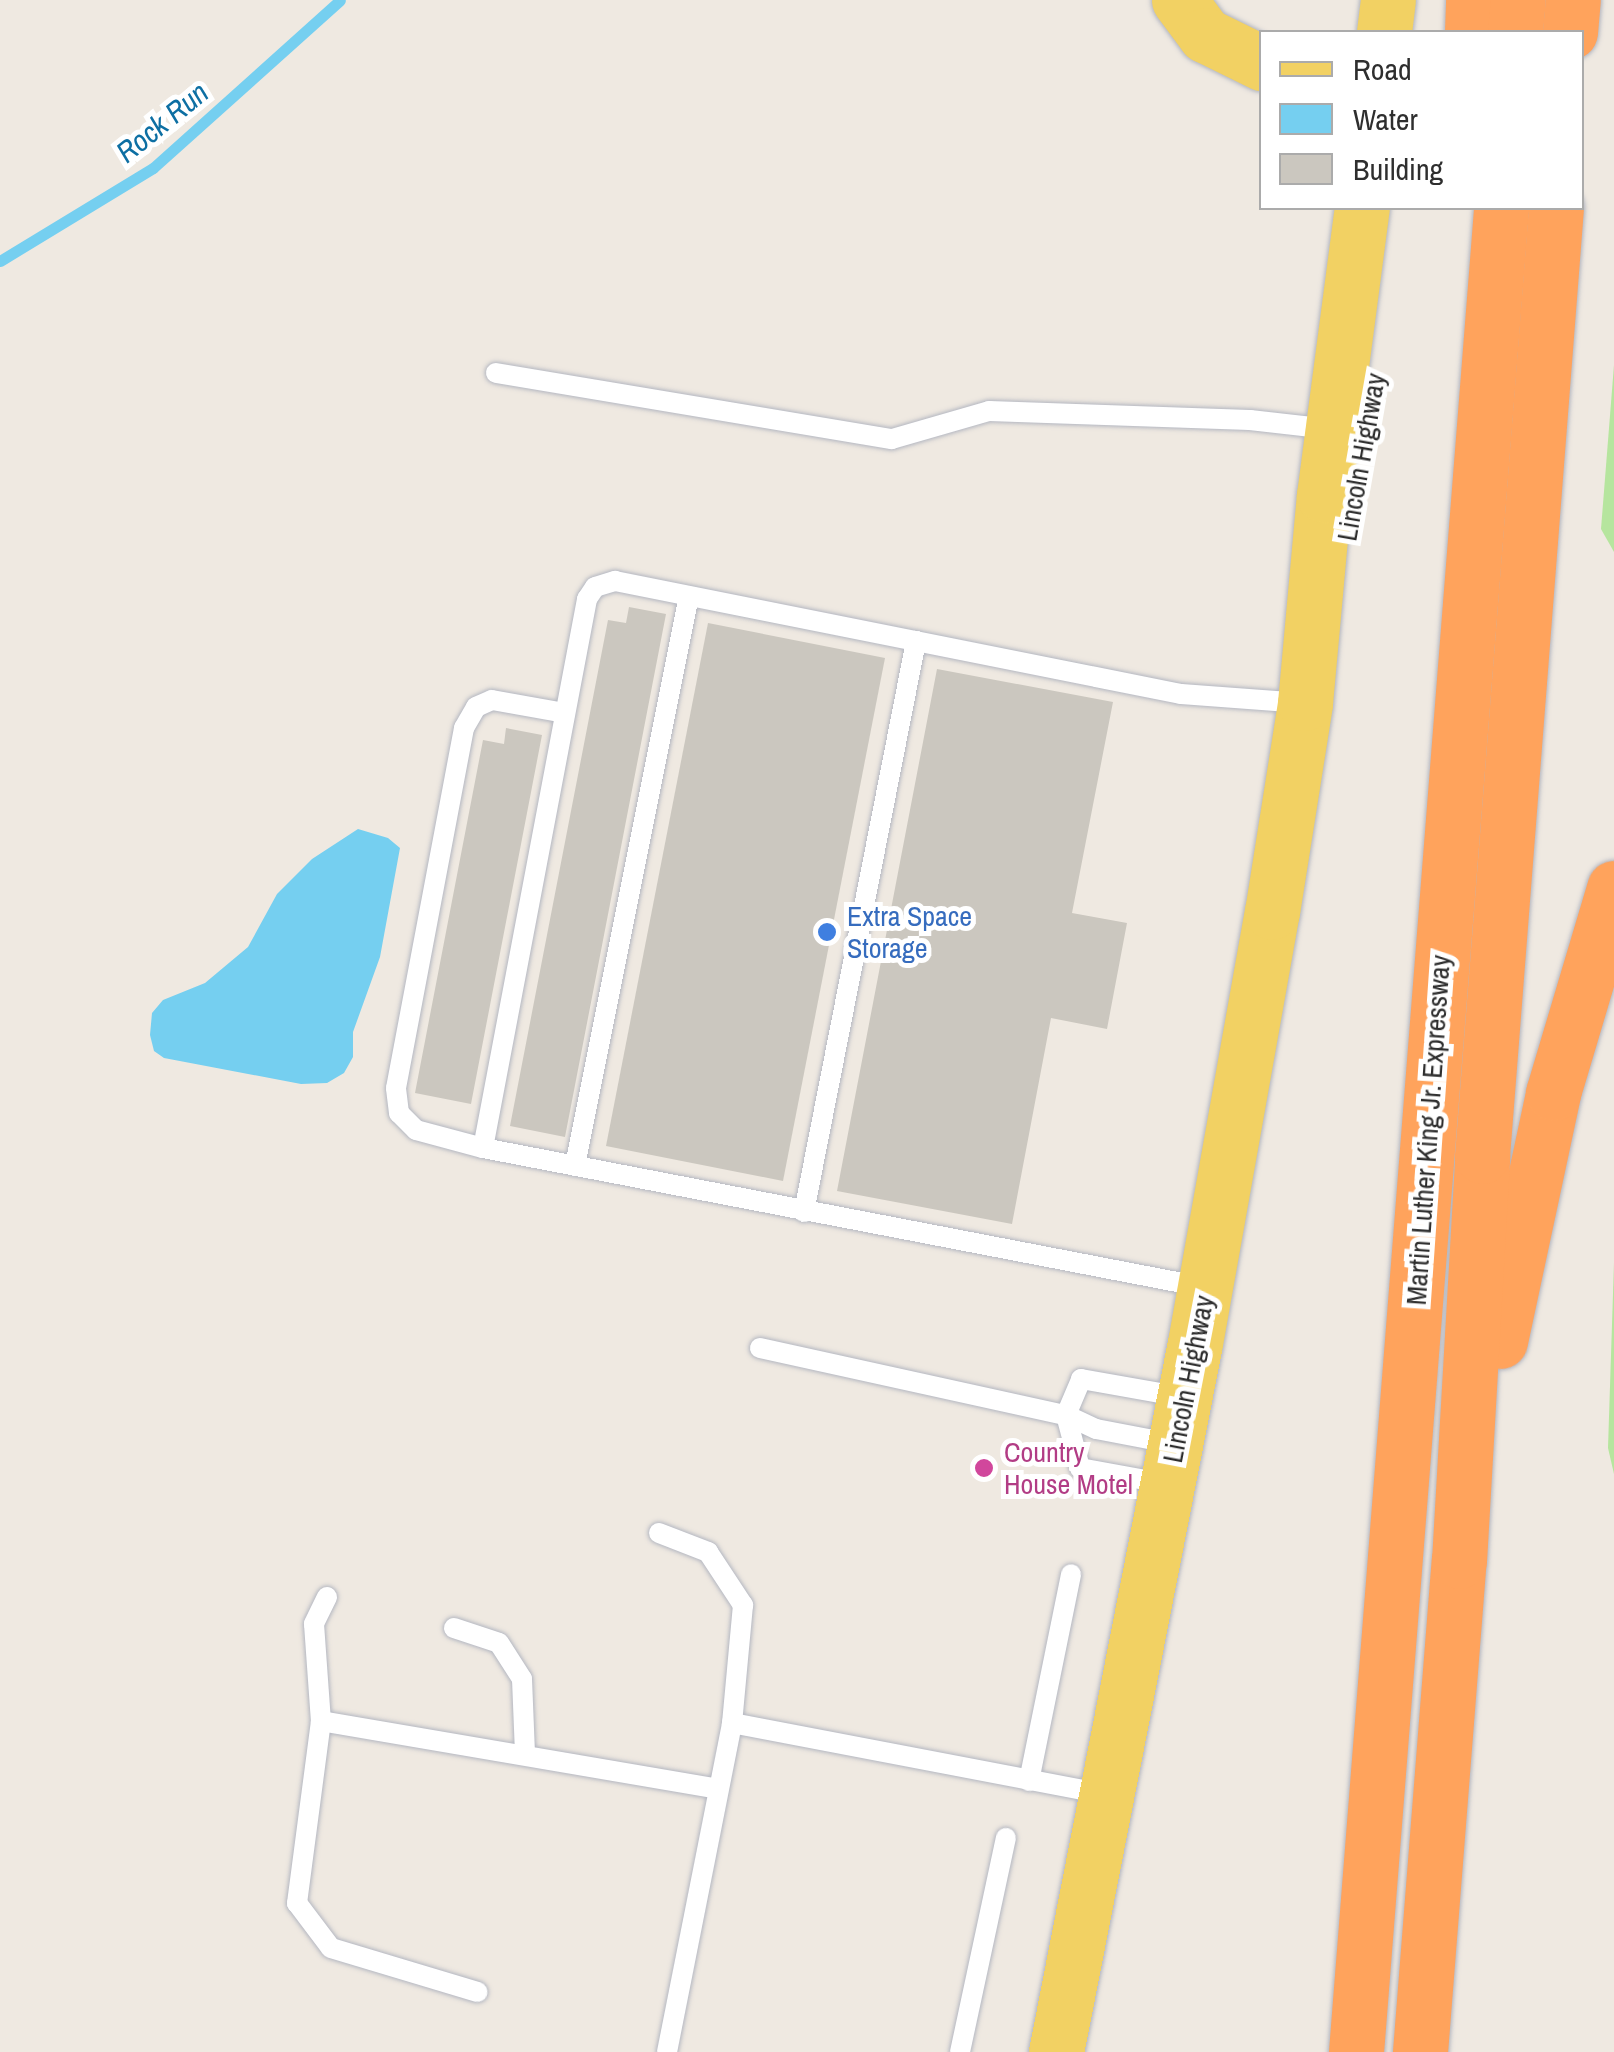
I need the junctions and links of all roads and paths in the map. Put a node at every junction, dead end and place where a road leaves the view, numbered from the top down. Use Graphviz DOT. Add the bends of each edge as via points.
graph roads {
  1 [pos="1179,0"];
  2 [pos="1388,0"];
  3 [pos="1473,0"];
  4 [pos="1518,0"];
  5 [pos="1573,0"];
  6 [pos="1384,30"];
  7 [pos="1472,30"];
  8 [pos="1514,30"];
  9 [pos="1570,30"];
  10 [pos="1259,62"];
  11 [pos="1362,210"];
  12 [pos="1397,210"];
  13 [pos="1472,210"];
  14 [pos="1500,210"];
  15 [pos="1556,210"];
  16 [pos="496,372"];
  17 [pos="1333,429"];
  18 [pos="1472,579"];
  19 [pos="689,596"];
  20 [pos="916,641"];
  21 [pos="1305,703"];
  22 [pos="566,714"];
  23 [pos="1614,888"];
  24 [pos="483,1148"];
  25 [pos="576,1166"];
  26 [pos="804,1212"];
  27 [pos="1205,1288"];
  28 [pos="760,1348"];
  29 [pos="1066,1416"];
  30 [pos="1176,1442"];
  31 [pos="660,1533"];
  32 [pos="1459,1560"];
  33 [pos="1071,1574"];
  34 [pos="326,1597"];
  35 [pos="454,1628"];
  36 [pos="320,1721"];
  37 [pos="732,1723"];
  38 [pos="525,1754"];
  39 [pos="1028,1780"];
  40 [pos="717,1789"];
  41 [pos="1107,1794"];
  42 [pos="1006,1838"];
  43 [pos="478,1992"];
  44 [pos="667,2052"];
  45 [pos="960,2052"];
  46 [pos="1056,2052"];
  47 [pos="1356,2052"];
  48 [pos="1420,2052"];
  1 -- 10 [label="main road" via="1205,35"];
  2 -- 6 [label="main road"];
  3 -- 7 [label="highway"];
  4 -- 8 [label="highway"];
  5 -- 9 [label="highway"];
  11 -- 17 [label="main road, Lincoln Highway"];
  12 -- 21 [label="main road, Lincoln Highway" via="1360,500"];
  13 -- 18 [label="highway"];
  14 -- 18 [label="highway, Martin Luther King Jr. Expressway"];
  15 -- 32 [label="highway, Martin Luther King Jr. Expressway" via="1482,1156"];
  16 -- 17 [label="lane" via="892,440 989,411"];
  17 -- 21 [label="main road, Lincoln Highway"];
  18 -- 47 [label="highway, Martin Luther King Jr. Expressway"];
  19 -- 20 [label="lane"];
  19 -- 22 [label="lane" via="616,581 595,587"];
  19 -- 25 [label="lane"];
  20 -- 21 [label="lane" via="1181,694"];
  20 -- 26 [label="lane"];
  21 -- 27 [label="main road, Lincoln Highway"];
  22 -- 24 [label="lane"];
  22 -- 24 [label="lane" via="492,700 476,706 464,728 396,1088 399,1113 416,1130"];
  23 -- 32 [label="highway" via="1534,1174"];
  24 -- 25 [label="lane"];
  25 -- 26 [label="lane"];
  26 -- 27 [label="lane"];
  27 -- 30 [label="main road, Lincoln Highway"];
  28 -- 29 [label="lane"];
  29 -- 30 [label="lane" via="1096,1429"];
  29 -- 30 [label="lane" via="1080,1468"];
  29 -- 30 [label="lane" via="1081,1379"];
  30 -- 41 [label="main road, Lincoln Highway"];
  31 -- 37 [label="lane" via="708,1552 743,1606"];
  32 -- 48 [label="highway, Martin Luther King Jr. Expressway"];
  33 -- 39 [label="lane"];
  34 -- 36 [label="lane" via="314,1624"];
  35 -- 38 [label="lane" via="498,1642 522,1679"];
  36 -- 38 [label="lane"];
  36 -- 43 [label="lane" via="297,1903 331,1948"];
  37 -- 39 [label="lane"];
  37 -- 40 [label="lane"];
  38 -- 40 [label="lane"];
  39 -- 41 [label="lane"];
  40 -- 44 [label="lane"];
  41 -- 46 [label="main road, Lincoln Highway"];
  42 -- 45 [label="lane"];
}
